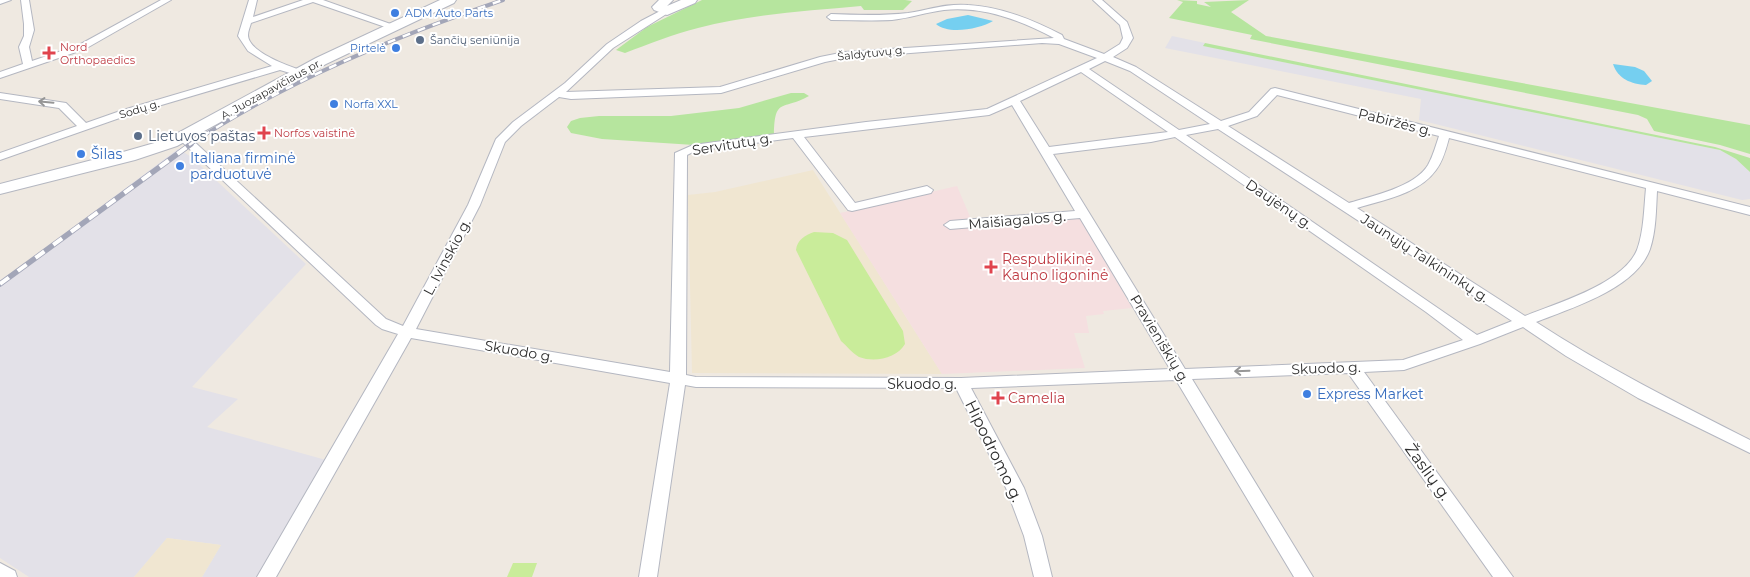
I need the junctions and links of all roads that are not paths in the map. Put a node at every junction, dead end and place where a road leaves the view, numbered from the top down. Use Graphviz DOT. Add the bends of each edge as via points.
graph roads {
  1 [pos="7,0"];
  2 [pos="25,0"];
  3 [pos="168,0"];
  4 [pos="253,0"];
  5 [pos="313,0"];
  6 [pos="450,0"];
  7 [pos="692,0"];
  8 [pos="1097,0"];
  9 [pos="0,1"];
  10 [pos="667,6"];
  11 [pos="831,17"];
  12 [pos="246,22"];
  13 [pos="394,26"];
  14 [pos="1059,41"];
  15 [pos="1106,57"];
  16 [pos="28,66"];
  17 [pos="280,67"];
  18 [pos="1083,70"];
  19 [pos="300,73"];
  20 [pos="0,75"];
  21 [pos="557,94"];
  22 [pos="0,96"];
  23 [pos="1016,101"];
  24 [pos="1220,124"];
  25 [pos="84,127"];
  26 [pos="796,134"];
  27 [pos="1445,134"];
  28 [pos="1178,135"];
  29 [pos="183,137"];
  30 [pos="1047,151"];
  31 [pos="0,157"];
  32 [pos="1652,186"];
  33 [pos="0,189"];
  34 [pos="927,190"];
  35 [pos="1347,207"];
  36 [pos="1750,211"];
  37 [pos="1084,214"];
  38 [pos="950,225"];
  39 [pos="1524,322"];
  40 [pos="407,332"];
  41 [pos="1475,341"];
  42 [pos="1352,367"];
  43 [pos="1181,373"];
  44 [pos="678,378"];
  45 [pos="961,384"];
  46 [pos="1750,447"];
  47 [pos="0,572"];
  48 [pos="8,577"];
  49 [pos="266,577"];
  50 [pos="648,577"];
  51 [pos="1043,577"];
  52 [pos="1304,577"];
  53 [pos="1504,577"];
  1 -- 9 [label="street"];
  2 -- 16 [label="street" via="29,39 24,46"];
  3 -- 16 [label="street" via="82,47"];
  4 -- 12 [label="street"];
  5 -- 12 [label="street"];
  5 -- 13 [label="street"];
  6 -- 13 [label="main road, A. Juozapavičiaus pr."];
  7 -- 10 [label="main road, L. Ivinskio g."];
  8 -- 15 [label="street" via="1124,24 1127,31 1128,42"];
  10 -- 21 [label="street, L. Ivinskio g." via="610,46"];
  11 -- 14 [label="street" via="900,16 965,7 1028,21 1059,37"];
  12 -- 17 [label="street" via="243,36 246,45"];
  13 -- 19 [label="main road, A. Juozapavičiaus pr."];
  14 -- 15 [label="street, Šaldytuvų g."];
  14 -- 21 [label="street, Šaldytuvų g." via="956,45 845,55 720,90"];
  15 -- 18 [label="street, Servitutų g."];
  15 -- 24 [label="street, Jaunųjų Talkininkų g." via="1133,69"];
  16 -- 20 [label="street"];
  17 -- 19 [label="street"];
  17 -- 25 [label="street, Sodų g."];
  18 -- 23 [label="street, Servitutų g."];
  18 -- 28 [label="street, Daujėnų g."];
  19 -- 29 [label="main road, A. Juozapavičiaus pr."];
  21 -- 40 [label="street, L. Ivinskio g." via="500,141 474,205"];
  25 -- 22 [label="street, one-way" via="62,105"];
  23 -- 26 [label="street, Servitutų g." via="989,112"];
  23 -- 30 [label="street, Pravieniškių g."];
  24 -- 27 [label="street, Pabiržės g." via="1253,114 1275,91"];
  24 -- 28 [label="street, Pabiržės g."];
  24 -- 35 [label="street, Jaunųjų Talkininkų g."];
  25 -- 31 [label="street, Sodų g."];
  26 -- 34 [label="street" via="852,207"];
  26 -- 44 [label="street, Servitutų g." via="693,148 681,153"];
  27 -- 32 [label="street, Pabiržės g."];
  27 -- 35 [label="street" via="1428,173 1409,186"];
  28 -- 30 [label="street, Pabiržės g."];
  28 -- 41 [label="street, Daujėnų g."];
  29 -- 33 [label="main road, A. Juozapavičiaus pr." via="129,156"];
  29 -- 40 [label="street, Skuodo g." via="381,322"];
  30 -- 37 [label="street, Pravieniškių g."];
  32 -- 36 [label="street, Pabiržės g."];
  32 -- 39 [label="street, Skuodo g." via="1647,234 1639,259 1625,274 1576,301"];
  35 -- 39 [label="street, Jaunųjų Talkininkų g."];
  37 -- 38 [label="street, Maišiagalos g."];
  37 -- 43 [label="street, Pravieniškių g."];
  39 -- 41 [label="street, Skuodo g."];
  39 -- 46 [label="street, Jaunųjų Talkininkų g." via="1644,394"];
  40 -- 44 [label="street, Skuodo g."];
  40 -- 49 [label="street, L. Ivinskio g."];
  41 -- 42 [label="street, Skuodo g." via="1404,365"];
  42 -- 43 [label="street, Skuodo g., one-way"];
  42 -- 53 [label="street, Žaslių g."];
  43 -- 45 [label="street, Skuodo g."];
  43 -- 52 [label="street, Pravieniškių g."];
  44 -- 45 [label="street, Skuodo g." via="696,382"];
  44 -- 50 [label="street, Servitutų g."];
  45 -- 51 [label="street, Hipodromo g." via="1015,488"];
  47 -- 48 [label="street"];
}
